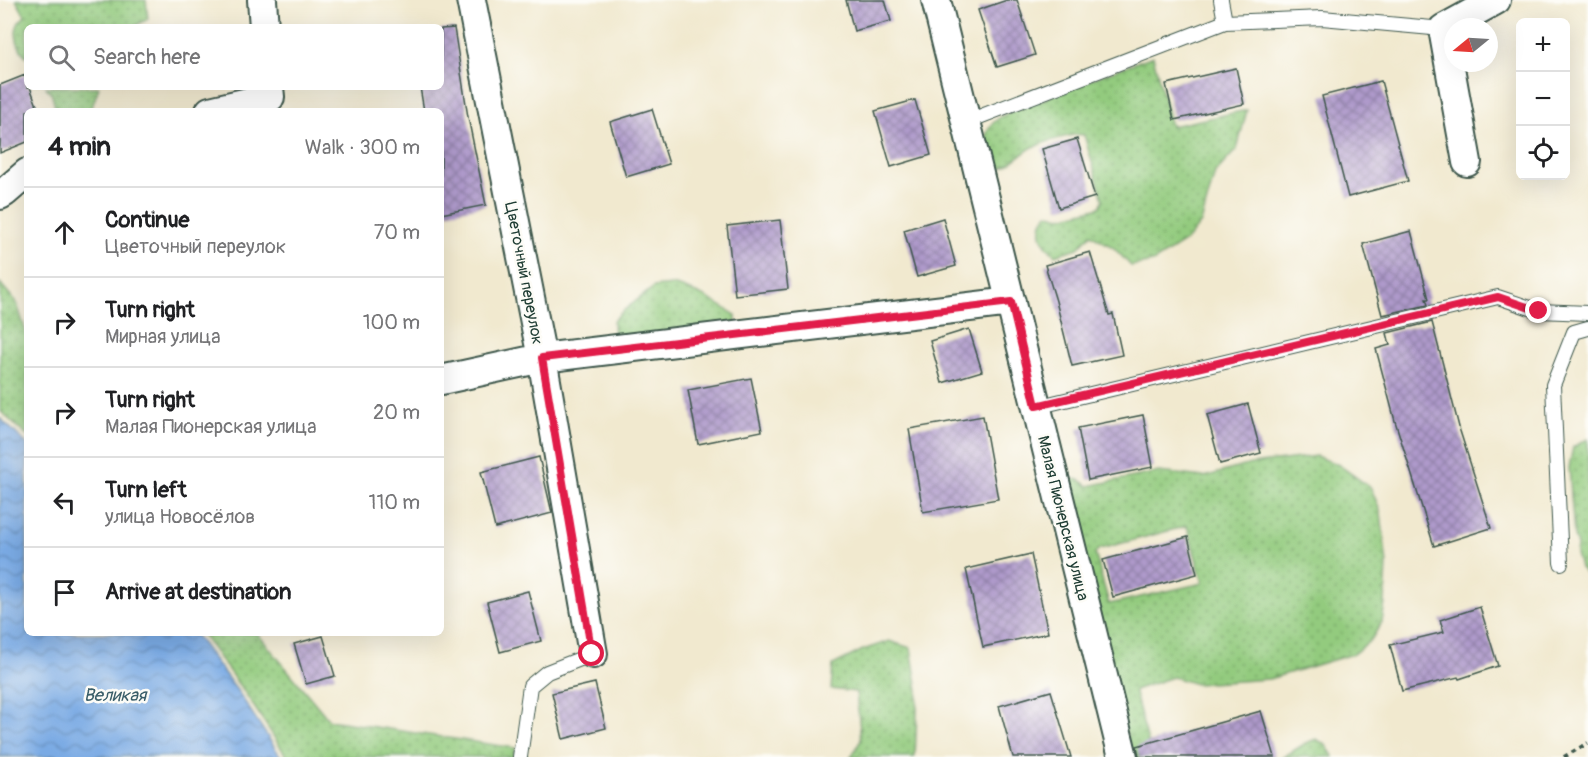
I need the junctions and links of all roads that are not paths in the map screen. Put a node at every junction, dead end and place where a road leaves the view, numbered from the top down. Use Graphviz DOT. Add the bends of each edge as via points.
graph roads {
  1 [pos="262,0"];
  2 [pos="471,0"];
  3 [pos="936,0"];
  4 [pos="1221,0"];
  5 [pos="1496,0"];
  6 [pos="1225,22"];
  7 [pos="264,24"];
  8 [pos="1443,29"];
  9 [pos="269,90"];
  10 [pos="223,108"];
  11 [pos="966,122"];
  12 [pos="1467,162"];
  13 [pos="24,176"];
  14 [pos="0,195"];
  15 [pos="1011,302"];
  16 [pos="1588,313"];
  17 [pos="1588,328"];
  18 [pos="542,358"];
  19 [pos="444,379"];
  20 [pos="1036,406"];
  21 [pos="1561,563"];
  22 [pos="592,654"];
  23 [pos="520,757"];
  24 [pos="1123,757"];
  1 -- 7 [label="street"];
  2 -- 18 [label="street, Цветочный переулок"];
  3 -- 11 [label="street, Малая Пионерская улица"];
  4 -- 6 [label="lane"];
  5 -- 8 [label="street"];
  6 -- 8 [label="lane" via="1322,18"];
  6 -- 11 [label="lane"];
  8 -- 12 [label="street"];
  9 -- 10 [label="street" via="270,97"];
  11 -- 15 [label="street, Малая Пионерская улица"];
  13 -- 14 [label="street"];
  15 -- 18 [label="street"];
  15 -- 20 [label="street, Малая Пионерская улица"];
  16 -- 20 [label="lane" via="1539,311 1498,297"];
  17 -- 21 [label="lane" via="1574,332 1552,385"];
  18 -- 19 [label="street"];
  18 -- 22 [label="street, Цветочный переулок"];
  20 -- 24 [label="street, Малая Пионерская улица"];
  22 -- 23 [label="lane" via="547,672 530,686"];
}
